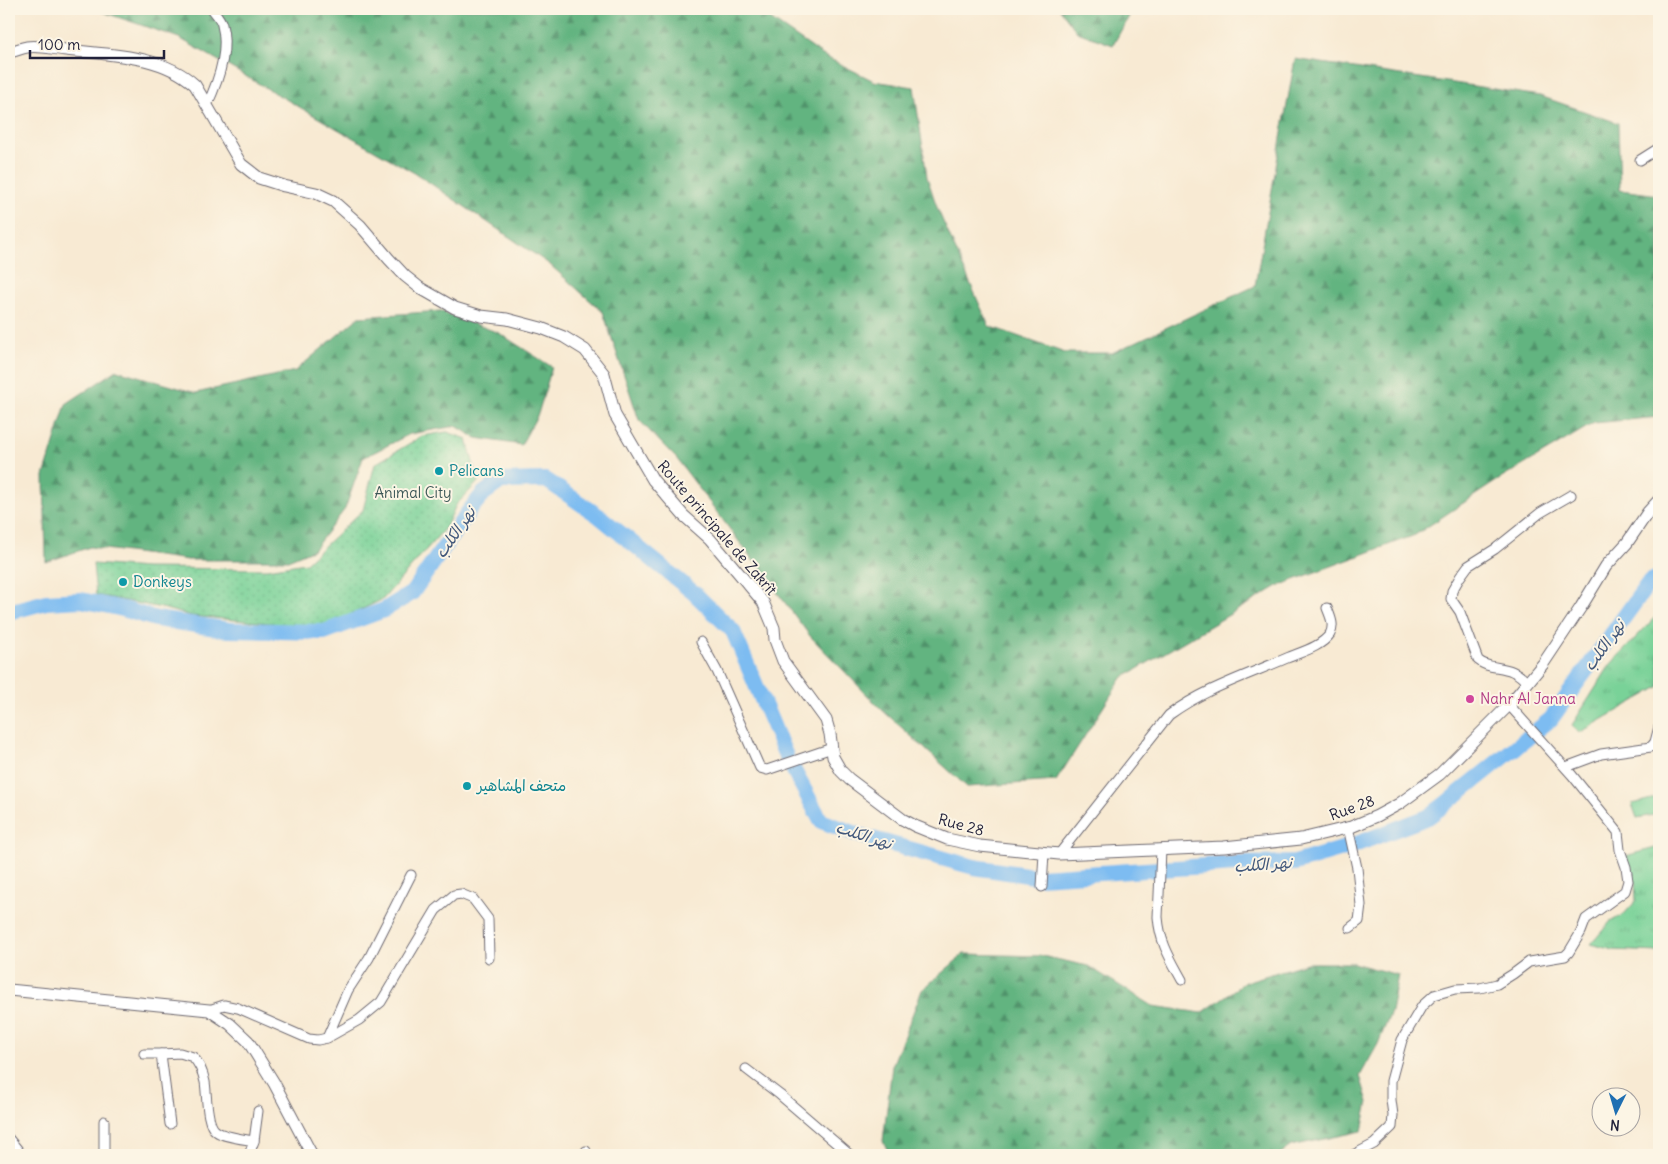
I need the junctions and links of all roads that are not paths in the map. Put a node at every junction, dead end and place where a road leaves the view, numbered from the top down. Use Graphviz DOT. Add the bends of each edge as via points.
graph roads {
  1 [pos="212,9"];
  2 [pos="9,52"];
  3 [pos="207,104"];
  4 [pos="1659,148"];
  5 [pos="1640,160"];
  6 [pos="1571,495"];
  7 [pos="1659,500"];
  8 [pos="1327,608"];
  9 [pos="701,642"];
  10 [pos="1527,684"];
  11 [pos="1509,706"];
  12 [pos="1659,727"];
  13 [pos="832,748"];
  14 [pos="1566,767"];
  15 [pos="914,826"];
  16 [pos="1349,831"];
  17 [pos="1161,850"];
  18 [pos="1059,854"];
  19 [pos="1044,855"];
  20 [pos="411,875"];
  21 [pos="1042,887"];
  22 [pos="1350,928"];
  23 [pos="488,958"];
  24 [pos="1182,980"];
  25 [pos="9,990"];
  26 [pos="209,1010"];
  27 [pos="327,1038"];
  28 [pos="144,1054"];
  29 [pos="161,1054"];
  30 [pos="746,1069"];
  31 [pos="258,1111"];
  32 [pos="104,1121"];
  33 [pos="170,1124"];
  34 [pos="9,1139"];
  35 [pos="254,1141"];
  36 [pos="22,1155"];
  37 [pos="104,1155"];
  38 [pos="249,1155"];
  39 [pos="312,1155"];
  40 [pos="850,1155"];
  41 [pos="1353,1155"];
  1 -- 3 [label="street" via="222,25 224,54"];
  2 -- 3 [label="street" via="29,47 150,62 186,77"];
  3 -- 13 [label="street, Route principale de Zakrît" via="241,164 259,178 333,201 420,288 455,308 541,328 585,350 604,374 615,415 653,480 716,546 763,602 783,661 826,720"];
  4 -- 5 [label="street"];
  6 -- 10 [label="street" via="1540,513 1468,566 1451,594 1478,660 1517,673"];
  7 -- 10 [label="street, Rue 28" via="1606,566"];
  8 -- 18 [label="street" via="1332,630 1324,640 1218,687 1169,715"];
  9 -- 13 [label="street" via="760,768 767,770"];
  10 -- 11 [label="street, Rue 28"];
  11 -- 14 [label="street"];
  11 -- 16 [label="street, Rue 28" via="1421,789"];
  12 -- 14 [label="street" via="1651,747 1601,754"];
  13 -- 15 [label="street, Route principale de Zakrît" via="836,765 849,779"];
  14 -- 41 [label="street" via="1618,832 1628,881 1625,891 1586,919 1565,956 1529,962 1497,984 1434,995 1422,1006 1402,1040 1390,1081 1392,1127 1374,1144"];
  15 -- 19 [label="street, Rue 28" via="947,839"];
  16 -- 17 [label="street, Rue 28" via="1270,843"];
  16 -- 22 [label="street" via="1361,905 1358,923"];
  17 -- 18 [label="street, Rue 28"];
  17 -- 24 [label="street" via="1159,928 1163,946"];
  18 -- 19 [label="street, Rue 28"];
  19 -- 21 [label="street"];
  20 -- 27 [label="street" via="369,958 348,990"];
  23 -- 27 [label="street" via="488,919 472,899 454,895 436,910 381,1002 359,1020"];
  25 -- 26 [label="street"];
  26 -- 27 [label="street" via="224,1005 309,1039"];
  26 -- 39 [label="street" via="248,1041 274,1082"];
  28 -- 29 [label="street"];
  29 -- 33 [label="street"];
  29 -- 35 [label="street" via="180,1053 197,1060 205,1081 212,1128 217,1133"];
  30 -- 40 [label="street"];
  31 -- 35 [label="street"];
  32 -- 37 [label="street"];
  34 -- 36 [label="street"];
  35 -- 38 [label="street"];
}
